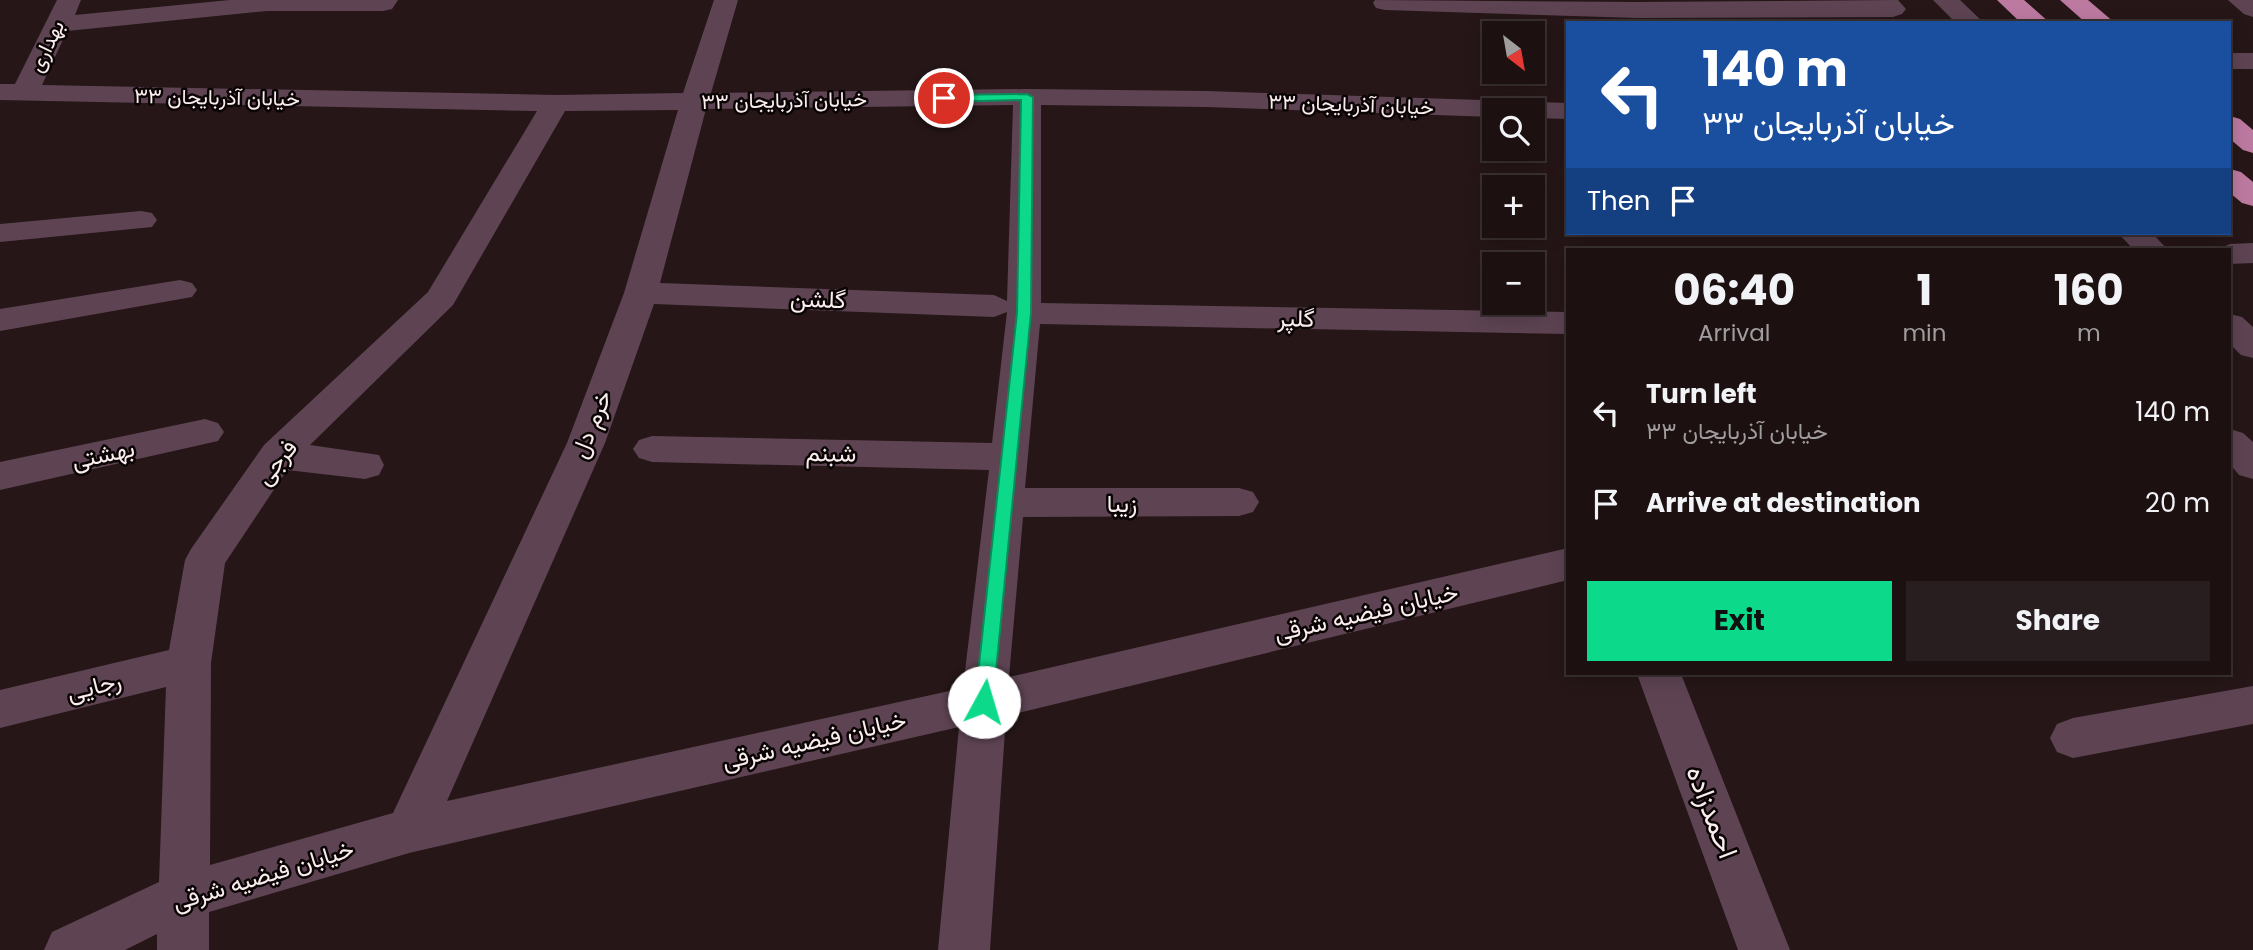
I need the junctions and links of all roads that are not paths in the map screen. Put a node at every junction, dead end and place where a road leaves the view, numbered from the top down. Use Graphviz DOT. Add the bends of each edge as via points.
graph roads {
  1 [pos="69,0"];
  2 [pos="386,0"];
  3 [pos="726,0"];
  4 [pos="1884,0"];
  5 [pos="1945,0"];
  6 [pos="2009,0"];
  7 [pos="2072,0"];
  8 [pos="2239,0"];
  9 [pos="1385,3"];
  10 [pos="1733,5"];
  11 [pos="2253,9"];
  12 [pos="1640,16"];
  13 [pos="1968,21"];
  14 [pos="2035,21"];
  15 [pos="2099,21"];
  16 [pos="58,24"];
  17 [pos="2231,61"];
  18 [pos="2253,61"];
  19 [pos="12,92"];
  20 [pos="1027,97"];
  21 [pos="694,102"];
  22 [pos="556,103"];
  23 [pos="1566,111"];
  24 [pos="141,220"];
  25 [pos="0,233"];
  26 [pos="2136,235"];
  27 [pos="2150,248"];
  28 [pos="2253,253"];
  29 [pos="2231,254"];
  30 [pos="180,290"];
  31 [pos="641,293"];
  32 [pos="1009,309"];
  33 [pos="0,320"];
  34 [pos="1566,323"];
  35 [pos="2231,326"];
  36 [pos="2253,347"];
  37 [pos="2253,428"];
  38 [pos="2231,431"];
  39 [pos="205,432"];
  40 [pos="2231,443"];
  41 [pos="652,449"];
  42 [pos="277,455"];
  43 [pos="1009,457"];
  44 [pos="365,465"];
  45 [pos="2253,465"];
  46 [pos="0,476"];
  47 [pos="1240,502"];
  48 [pos="1005,503"];
  49 [pos="1566,564"];
  50 [pos="189,663"];
  51 [pos="1659,675"];
  52 [pos="984,702"];
  53 [pos="2253,705"];
  54 [pos="0,709"];
  55 [pos="2073,738"];
  56 [pos="409,831"];
  57 [pos="183,896"];
  58 [pos="70,950"];
  59 [pos="183,950"];
  60 [pos="964,950"];
  61 [pos="1765,950"];
  1 -- 16 [label="street, بهداری"];
  2 -- 16 [label="street" via="383,4 267,4"];
  3 -- 21 [label="street, خرم دل"];
  4 -- 10 [label="street" via="1893,9"];
  5 -- 13 [label="street"];
  6 -- 14 [label="highway"];
  7 -- 15 [label="highway"];
  8 -- 11 [label="street"];
  9 -- 12 [label="street"];
  10 -- 12 [label="street"];
  16 -- 19 [label="street, بهداری"];
  17 -- 18 [label="street"];
  19 -- 22 [label="street, خیابان آذربایجان ۳۳"];
  20 -- 21 [label="street, خیابان آذربایجان ۳۳"];
  20 -- 23 [label="street, خیابان آذربایجان ۳۳"];
  20 -- 32 [label="street"];
  21 -- 22 [label="street, خیابان آذربایجان ۳۳"];
  21 -- 31 [label="street, خرم دل"];
  22 -- 42 [label="street, فرجی" via="441,298"];
  24 -- 25 [label="street"];
  26 -- 27 [label="street"];
  28 -- 29 [label="street"];
  30 -- 33 [label="street"];
  31 -- 32 [label="street, گلشن"];
  31 -- 56 [label="street, خرم دل" via="586,443"];
  32 -- 34 [label="street, گلپر"];
  32 -- 43 [label="street"];
  35 -- 36 [label="street"];
  37 -- 38 [label="street"];
  39 -- 46 [label="street, بهشتی"];
  40 -- 45 [label="street"];
  41 -- 43 [label="street, شبنم"];
  42 -- 44 [label="street"];
  42 -- 50 [label="street, فرجی" via="205,560"];
  43 -- 48 [label="street"];
  47 -- 48 [label="street, زیبا"];
  48 -- 52 [label="street"];
  49 -- 52 [label="street, خیابان فیضیه شرقی"];
  50 -- 54 [label="street, رجایی"];
  50 -- 57 [label="street, فرجی"];
  51 -- 61 [label="street, احمدزاده"];
  52 -- 56 [label="street, خیابان فیضیه شرقی"];
  52 -- 60 [label="street"];
  53 -- 55 [label="street"];
  56 -- 57 [label="street, خیابان فیضیه شرقی"];
  57 -- 58 [label="street, خیابان فیضیه شرقی"];
  57 -- 59 [label="street, فرجی"];
}
